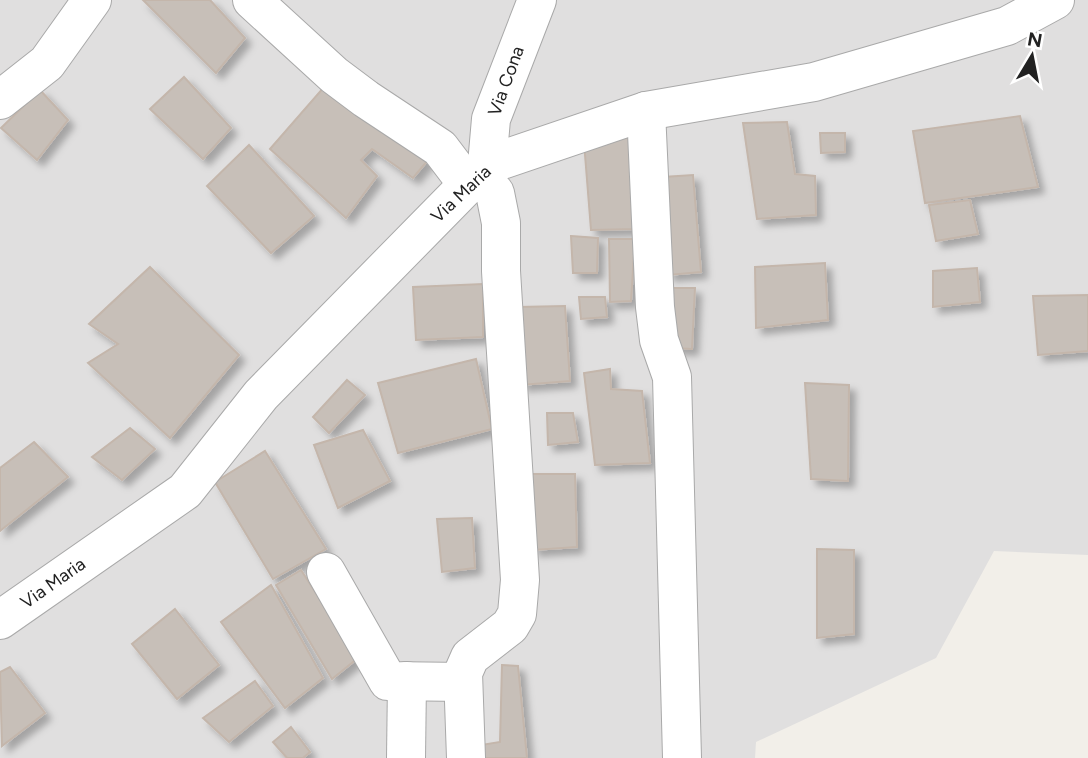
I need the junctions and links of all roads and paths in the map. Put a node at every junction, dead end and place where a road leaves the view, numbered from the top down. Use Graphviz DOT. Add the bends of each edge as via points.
graph roads {
  1 [pos="92,0"];
  2 [pos="252,0"];
  3 [pos="537,0"];
  4 [pos="1055,0"];
  5 [pos="0,100"];
  6 [pos="646,111"];
  7 [pos="478,175"];
  8 [pos="326,572"];
  9 [pos="0,620"];
  10 [pos="407,681"];
  11 [pos="463,682"];
  12 [pos="406,758"];
  13 [pos="466,758"];
  14 [pos="682,758"];
  1 -- 5 [label="street" via="47,63"];
  2 -- 7 [label="street" via="334,75"];
  3 -- 7 [label="street, Via Cona" via="491,120"];
  4 -- 6 [label="street, Via Maria" via="1007,26 814,82"];
  6 -- 7 [label="street, Via Maria"];
  6 -- 14 [label="street" via="655,307 659,340 672,377"];
  7 -- 9 [label="street, Via Maria" via="261,395 185,491"];
  7 -- 11 [label="street" via="495,193 501,223 520,580 517,614 510,626 470,657"];
  8 -- 10 [label="street" via="388,681"];
  10 -- 11 [label="street"];
  10 -- 12 [label="street"];
  11 -- 13 [label="street"];
}
